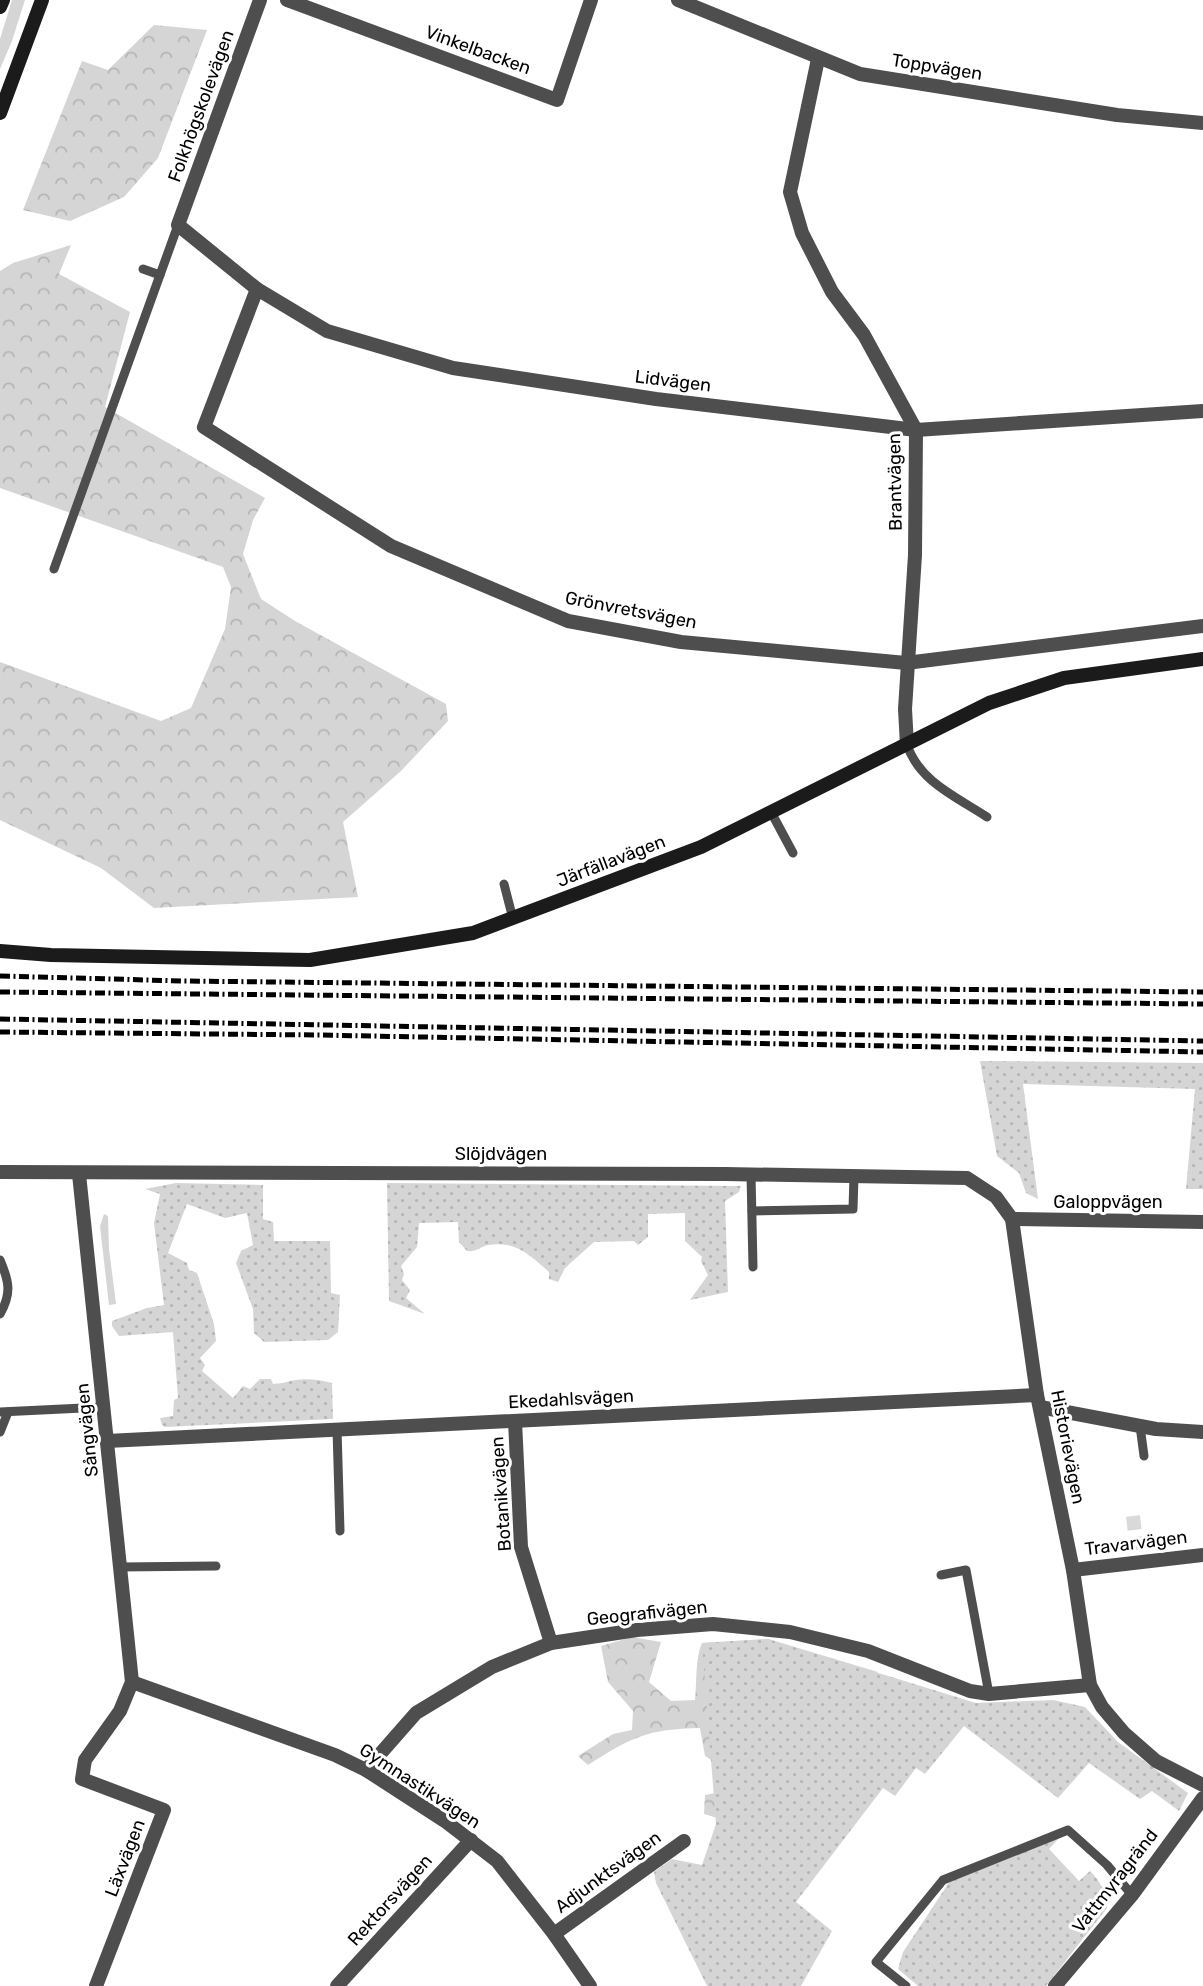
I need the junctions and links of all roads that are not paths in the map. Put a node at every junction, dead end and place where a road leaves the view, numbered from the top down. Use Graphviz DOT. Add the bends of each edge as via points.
graph roads {
  1 [pos="3,0"];
  2 [pos="42,0"];
  3 [pos="260,0"];
  4 [pos="287,0"];
  5 [pos="591,0"];
  6 [pos="678,0"];
  7 [pos="0,7"];
  8 [pos="818,59"];
  9 [pos="0,113"];
  10 [pos="1203,122"];
  11 [pos="178,225"];
  12 [pos="143,268"];
  13 [pos="160,275"];
  14 [pos="257,289"];
  15 [pos="1203,411"];
  16 [pos="916,430"];
  17 [pos="54,569"];
  18 [pos="1203,626"];
  19 [pos="1203,659"];
  20 [pos="906,663"];
  21 [pos="907,744"];
  22 [pos="771,812"];
  23 [pos="987,817"];
  24 [pos="793,853"];
  25 [pos="504,884"];
  26 [pos="513,919"];
  27 [pos="0,951"];
  28 [pos="0,1172"];
  29 [pos="79,1174"];
  30 [pos="751,1174"];
  31 [pos="854,1176"];
  32 [pos="996,1197"];
  33 [pos="752,1211"];
  34 [pos="1012,1219"];
  35 [pos="1203,1222"];
  36 [pos="0,1261"];
  37 [pos="753,1268"];
  38 [pos="0,1314"];
  39 [pos="1039,1401"];
  40 [pos="104,1407"];
  41 [pos="4,1412"];
  42 [pos="515,1421"];
  43 [pos="1140,1426"];
  44 [pos="337,1429"];
  45 [pos="0,1432"];
  46 [pos="1203,1432"];
  47 [pos="107,1441"];
  48 [pos="1144,1456"];
  49 [pos="340,1531"];
  50 [pos="1203,1555"];
  51 [pos="216,1566"];
  52 [pos="120,1567"];
  53 [pos="1073,1570"];
  54 [pos="942,1575"];
  55 [pos="551,1643"];
  56 [pos="132,1682"];
  57 [pos="1090,1685"];
  58 [pos="989,1694"];
  59 [pos="366,1770"];
  60 [pos="1203,1785"];
  61 [pos="1203,1798"];
  62 [pos="471,1840"];
  63 [pos="684,1841"];
  64 [pos="1132,1895"];
  65 [pos="554,1934"];
  66 [pos="96,1986"];
  67 [pos="337,1986"];
  68 [pos="590,1986"];
  69 [pos="906,1986"];
  70 [pos="1055,1986"];
  1 -- 7 [label="street"];
  2 -- 9 [label="street"];
  3 -- 11 [label="street, Folkhögskolevägen"];
  4 -- 5 [label="street, Vinkelbacken" via="557,100"];
  6 -- 8 [label="street, Toppvägen"];
  8 -- 10 [label="street, Toppvägen" via="860,74 1117,115"];
  8 -- 16 [label="street, Brantvägen" via="790,192 802,233 832,292 864,335"];
  11 -- 13 [label="lane"];
  11 -- 14 [label="street, Lidvägen"];
  12 -- 13 [label="lane"];
  13 -- 17 [label="lane"];
  14 -- 16 [label="street, Lidvägen" via="327,331 453,368 656,399"];
  14 -- 20 [label="street, Grönvretsvägen" via="204,427 391,546 568,621 681,642"];
  15 -- 16 [label="street, Lidvägen"];
  16 -- 20 [label="street, Brantvägen" via="915,555"];
  18 -- 20 [label="street, Grönvretsvägen"];
  19 -- 21 [label="street, Järfällavägen" via="1064,678 989,703"];
  20 -- 21 [label="street, Brantvägen"];
  21 -- 22 [label="street, Järfällavägen"];
  21 -- 23 [label="lane, Brantvägen" via="914,763 931,781"];
  22 -- 24 [label="lane"];
  22 -- 26 [label="street, Järfällavägen" via="701,847"];
  25 -- 26 [label="lane"];
  26 -- 27 [label="street, Järfällavägen" via="473,933 310,960"];
  28 -- 29 [label="street, Slöjdvägen"];
  29 -- 30 [label="street, Slöjdvägen"];
  29 -- 40 [label="street, Sångvägen"];
  30 -- 31 [label="street, Slöjdvägen"];
  30 -- 33 [label="lane"];
  31 -- 32 [label="street, Slöjdvägen" via="967,1178"];
  31 -- 33 [label="lane" via="853,1209"];
  32 -- 34 [label="street, Historievägen"];
  33 -- 37 [label="lane"];
  34 -- 35 [label="street, Galoppvägen"];
  34 -- 39 [label="street, Historievägen"];
  36 -- 38 [label="lane" via="9,1279"];
  39 -- 42 [label="street, Ekedahlsvägen"];
  39 -- 43 [label="street, Ekedahlsvägen"];
  39 -- 53 [label="street, Historievägen"];
  40 -- 41 [label="lane"];
  40 -- 47 [label="street, Sångvägen"];
  41 -- 45 [label="lane"];
  42 -- 44 [label="street, Ekedahlsvägen"];
  42 -- 55 [label="street, Botanikvägen" via="521,1547"];
  43 -- 46 [label="street, Ekedahlsvägen"];
  43 -- 48 [label="lane"];
  44 -- 47 [label="street, Ekedahlsvägen"];
  44 -- 49 [label="lane"];
  47 -- 52 [label="street, Sångvägen"];
  50 -- 53 [label="street, Travarvägen"];
  51 -- 52 [label="lane"];
  52 -- 56 [label="street, Sångvägen"];
  53 -- 57 [label="street, Historievägen"];
  54 -- 58 [label="lane" via="966,1570"];
  55 -- 58 [label="street, Geografivägen" via="713,1625 790,1632 868,1651"];
  55 -- 59 [label="street, Geografivägen" via="492,1667 416,1713"];
  56 -- 59 [label="street, Gymnastikvägen"];
  56 -- 66 [label="street, Läxvägen" via="120,1711 85,1760 82,1779 164,1810"];
  57 -- 58 [label="street, Geografivägen"];
  57 -- 60 [label="street, Historievägen" via="1124,1733 1156,1761"];
  59 -- 62 [label="street, Gymnastikvägen"];
  61 -- 64 [label="street, Vattmyragränd"];
  62 -- 65 [label="street, Gymnastikvägen" via="498,1861"];
  62 -- 67 [label="street, Rektorsvägen"];
  63 -- 65 [label="street, Adjunktsvägen"];
  64 -- 69 [label="lane" via="1068,1830 943,1880 876,1962"];
  64 -- 70 [label="street, Vattmyragränd"];
  65 -- 68 [label="street, Gymnastikvägen"];
}
